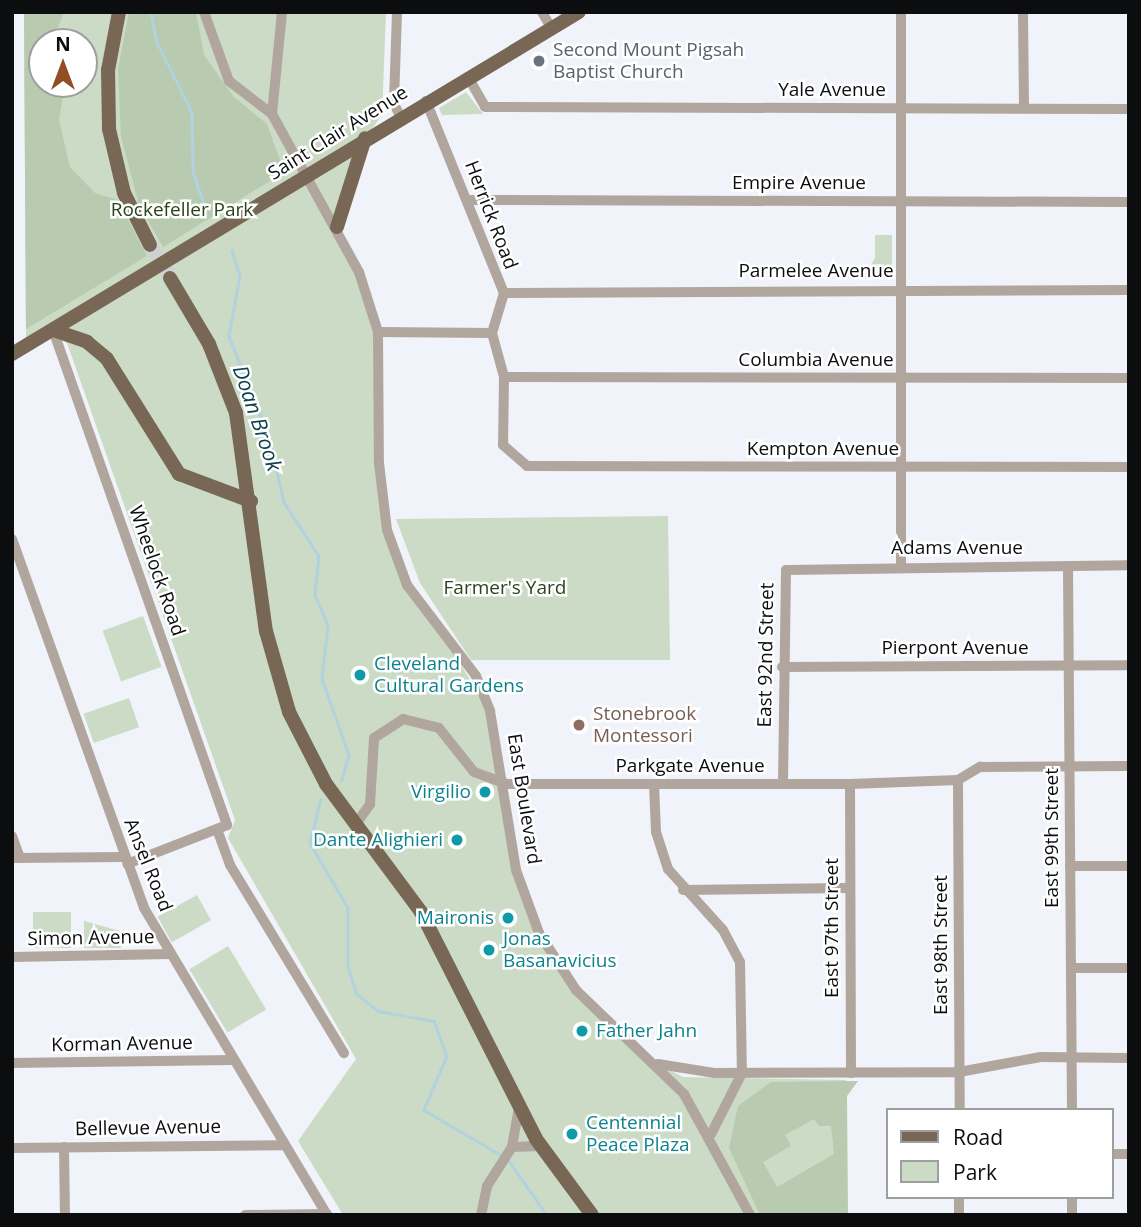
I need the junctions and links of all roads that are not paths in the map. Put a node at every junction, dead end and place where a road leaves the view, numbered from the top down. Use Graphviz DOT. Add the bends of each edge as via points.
graph roads {
  1 [pos="120,12"];
  2 [pos="204,12"];
  3 [pos="282,12"];
  4 [pos="397,12"];
  5 [pos="542,12"];
  6 [pos="579,12"];
  7 [pos="901,12"];
  8 [pos="1023,12"];
  9 [pos="552,29"];
  10 [pos="468,77"];
  11 [pos="426,101"];
  12 [pos="901,107"];
  13 [pos="1024,108"];
  14 [pos="1129,109"];
  15 [pos="272,114"];
  16 [pos="400,116"];
  17 [pos="365,138"];
  18 [pos="304,177"];
  19 [pos="469,200"];
  20 [pos="901,201"];
  21 [pos="1129,202"];
  22 [pos="337,228"];
  23 [pos="150,246"];
  24 [pos="170,278"];
  25 [pos="901,288"];
  26 [pos="1129,290"];
  27 [pos="504,293"];
  28 [pos="53,330"];
  29 [pos="377,332"];
  30 [pos="492,332"];
  31 [pos="12,354"];
  32 [pos="504,377"];
  33 [pos="901,377"];
  34 [pos="1129,379"];
  35 [pos="901,467"];
  36 [pos="1129,467"];
  37 [pos="251,501"];
  38 [pos="12,539"];
  39 [pos="901,565"];
  40 [pos="1129,565"];
  41 [pos="1068,566"];
  42 [pos="786,570"];
  43 [pos="1069,665"];
  44 [pos="1129,665"];
  45 [pos="782,667"];
  46 [pos="1069,766"];
  47 [pos="1129,766"];
  48 [pos="958,780"];
  49 [pos="653,783"];
  50 [pos="783,783"];
  51 [pos="507,784"];
  52 [pos="850,784"];
  53 [pos="355,825"];
  54 [pos="222,828"];
  55 [pos="12,836"];
  56 [pos="16,858"];
  57 [pos="126,861"];
  58 [pos="1070,866"];
  59 [pos="1129,866"];
  60 [pos="850,888"];
  61 [pos="682,890"];
  62 [pos="170,954"];
  63 [pos="12,957"];
  64 [pos="1071,968"];
  65 [pos="1129,968"];
  66 [pos="344,1053"];
  67 [pos="1072,1058"];
  68 [pos="1129,1058"];
  69 [pos="232,1060"];
  70 [pos="12,1063"];
  71 [pos="658,1064"];
  72 [pos="959,1072"];
  73 [pos="742,1073"];
  74 [pos="850,1073"];
  75 [pos="960,1108"];
  76 [pos="1072,1108"];
  77 [pos="519,1109"];
  78 [pos="711,1134"];
  79 [pos="285,1144"];
  80 [pos="541,1146"];
  81 [pos="64,1147"];
  82 [pos="12,1148"];
  83 [pos="511,1149"];
  84 [pos="327,1214"];
  85 [pos="65,1215"];
  86 [pos="245,1215"];
  87 [pos="481,1215"];
  88 [pos="592,1215"];
  89 [pos="750,1215"];
  1 -- 23 [label="main road" via="108,70 109,130 124,193"];
  2 -- 15 [label="street, East Boulevard" via="229,80"];
  3 -- 15 [label="street"];
  4 -- 16 [label="street" via="394,104"];
  5 -- 9 [label="street"];
  6 -- 9 [label="main road, Saint Clair Avenue"];
  7 -- 12 [label="street"];
  8 -- 13 [label="street"];
  9 -- 10 [label="main road, Saint Clair Avenue"];
  10 -- 11 [label="main road, Saint Clair Avenue"];
  10 -- 12 [label="street, Yale Avenue" via="485,107"];
  11 -- 16 [label="main road, Saint Clair Avenue"];
  11 -- 19 [label="street, Herrick Road"];
  12 -- 13 [label="street, Yale Avenue"];
  12 -- 20 [label="street"];
  13 -- 14 [label="street, Yale Avenue"];
  15 -- 18 [label="street, East Boulevard"];
  16 -- 17 [label="main road, Saint Clair Avenue"];
  17 -- 18 [label="main road, Saint Clair Avenue"];
  17 -- 22 [label="main road"];
  18 -- 22 [label="street, East Boulevard"];
  18 -- 28 [label="main road, Saint Clair Avenue"];
  19 -- 20 [label="street, Empire Avenue"];
  19 -- 27 [label="street, Herrick Road"];
  20 -- 21 [label="street, Empire Avenue"];
  20 -- 25 [label="street"];
  22 -- 29 [label="street, East Boulevard"];
  24 -- 37 [label="main road" via="223,377"];
  25 -- 26 [label="street, Parmelee Avenue"];
  25 -- 27 [label="street, Parmelee Avenue"];
  25 -- 33 [label="street"];
  27 -- 30 [label="street, Herrick Road"];
  28 -- 31 [label="main road, Saint Clair Avenue"];
  28 -- 37 [label="main road" via="87,342 107,359 179,474"];
  28 -- 54 [label="street, Wheelock Road"];
  29 -- 30 [label="street"];
  29 -- 51 [label="street, East Boulevard" via="379,463 387,530 407,585 476,676"];
  30 -- 32 [label="street"];
  32 -- 33 [label="street, Columbia Avenue"];
  32 -- 35 [label="street, Kempton Avenue" via="503,445 517,462"];
  33 -- 34 [label="street, Columbia Avenue"];
  33 -- 35 [label="street"];
  35 -- 36 [label="street, Kempton Avenue"];
  35 -- 39 [label="street"];
  37 -- 53 [label="main road" via="273,664 326,784"];
  38 -- 57 [label="street, Ansel Road"];
  39 -- 41 [label="street, Adams Avenue"];
  39 -- 42 [label="street, Adams Avenue"];
  40 -- 41 [label="street, Adams Avenue"];
  41 -- 43 [label="street, East 99th Street"];
  42 -- 45 [label="street, East 92nd Street"];
  43 -- 44 [label="street, Pierpont Avenue"];
  43 -- 45 [label="street, Pierpont Avenue"];
  43 -- 46 [label="street, East 99th Street"];
  45 -- 50 [label="street, East 92nd Street"];
  46 -- 47 [label="street, Parkgate Avenue"];
  46 -- 48 [label="street, Parkgate Avenue" via="980,767"];
  46 -- 58 [label="street, East 99th Street"];
  48 -- 52 [label="street, Parkgate Avenue"];
  48 -- 72 [label="street, East 98th Street"];
  49 -- 50 [label="street, Parkgate Avenue"];
  49 -- 51 [label="street, Parkgate Avenue"];
  49 -- 61 [label="street" via="659,847"];
  50 -- 52 [label="street, Parkgate Avenue"];
  51 -- 53 [label="street, Parkgate Avenue" via="474,772 439,728 399,720 372,742 370,804"];
  51 -- 71 [label="street, East Boulevard" via="516,870 539,933 576,990"];
  52 -- 60 [label="street, East 97th Street"];
  53 -- 77 [label="main road" via="421,912"];
  54 -- 57 [label="street"];
  54 -- 66 [label="street, Wheelock Road" via="230,865"];
  55 -- 56 [label="street"];
  56 -- 57 [label="street"];
  57 -- 62 [label="street, Ansel Road"];
  58 -- 59 [label="street"];
  58 -- 64 [label="street, East 99th Street"];
  60 -- 61 [label="street"];
  60 -- 74 [label="street, East 97th Street"];
  61 -- 73 [label="street" via="723,930 740,962"];
  62 -- 63 [label="street, Simon Avenue"];
  62 -- 69 [label="street, Ansel Road"];
  64 -- 65 [label="street"];
  64 -- 67 [label="street, East 99th Street"];
  67 -- 68 [label="street"];
  67 -- 72 [label="street"];
  67 -- 76 [label="street, East 99th Street"];
  69 -- 70 [label="street, Korman Avenue"];
  69 -- 79 [label="street, Ansel Road"];
  71 -- 73 [label="street"];
  71 -- 78 [label="street, East Boulevard"];
  72 -- 74 [label="street"];
  72 -- 75 [label="street, East 98th Street"];
  73 -- 74 [label="street"];
  73 -- 78 [label="street"];
  77 -- 80 [label="main road"];
  77 -- 83 [label="street"];
  78 -- 89 [label="street, East Boulevard"];
  79 -- 81 [label="street, Bellevue Avenue"];
  79 -- 84 [label="street, Ansel Road"];
  80 -- 83 [label="street"];
  80 -- 88 [label="main road"];
  81 -- 82 [label="street, Bellevue Avenue"];
  81 -- 85 [label="street"];
  83 -- 87 [label="street" via="497,1168"];
  84 -- 86 [label="street"];
}
